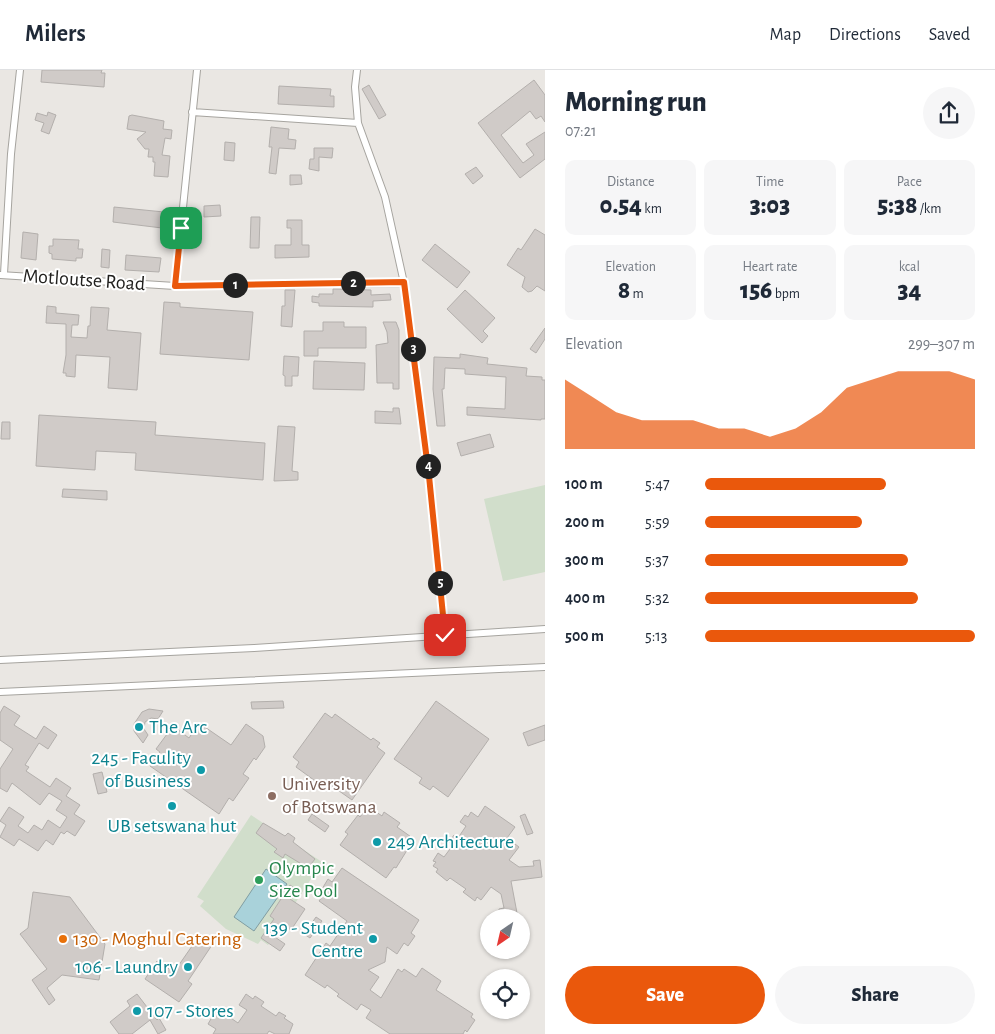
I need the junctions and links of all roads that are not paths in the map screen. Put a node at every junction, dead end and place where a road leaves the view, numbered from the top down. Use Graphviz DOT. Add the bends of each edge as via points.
graph roads {
  1 [pos="20,70"];
  2 [pos="197,70"];
  3 [pos="357,70"];
  4 [pos="192,112"];
  5 [pos="358,123"];
  6 [pos="2,274"];
  7 [pos="404,282"];
  8 [pos="175,286"];
  9 [pos="545,629"];
  10 [pos="445,635"];
  11 [pos="0,660"];
  12 [pos="545,667"];
  13 [pos="0,692"];
  1 -- 6 [label="street"];
  2 -- 4 [label="street"];
  3 -- 5 [label="street"];
  4 -- 5 [label="street"];
  4 -- 8 [label="street"];
  5 -- 7 [label="street" via="385,197"];
  6 -- 8 [label="street, Motloutse Road"];
  7 -- 8 [label="street, Motloutse Road"];
  7 -- 10 [label="street"];
  9 -- 10 [label="street"];
  10 -- 11 [label="street"];
  12 -- 13 [label="street"];
}
